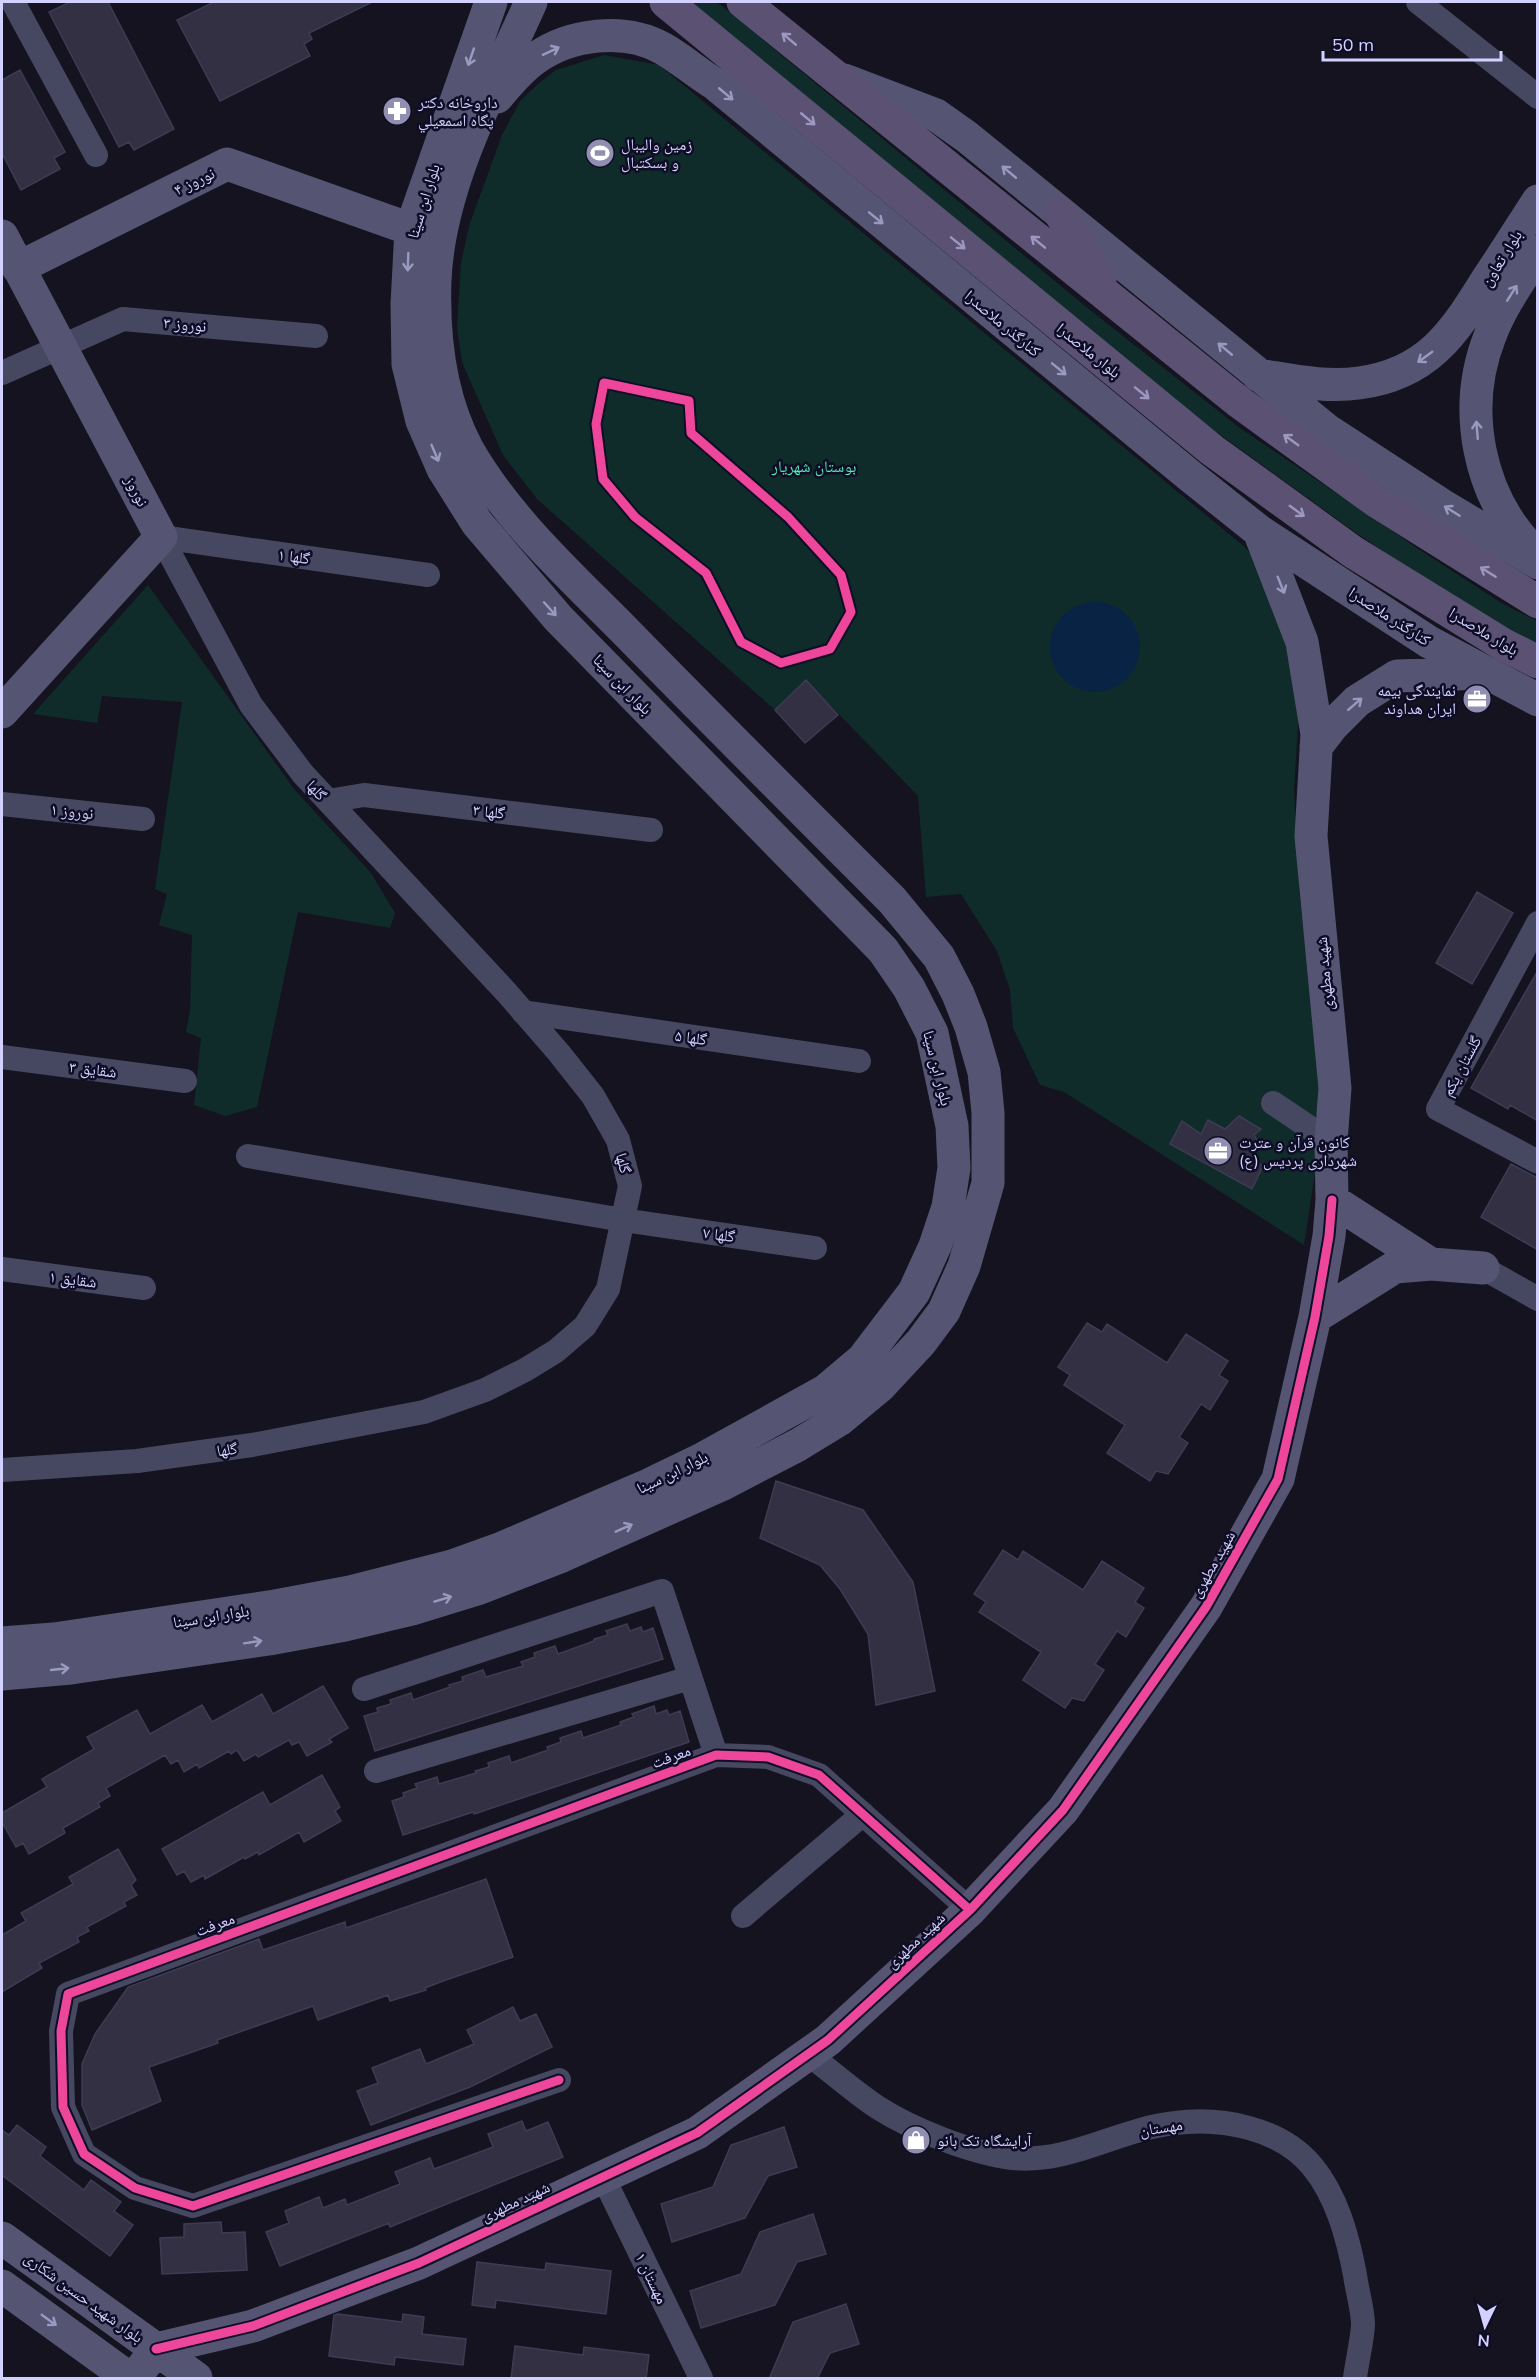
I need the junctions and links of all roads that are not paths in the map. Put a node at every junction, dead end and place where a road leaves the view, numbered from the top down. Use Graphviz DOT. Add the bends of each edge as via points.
graph roads {
  1 [pos="13,2"];
  2 [pos="531,2"];
  3 [pos="666,2"];
  4 [pos="743,2"];
  5 [pos="1418,2"];
  6 [pos="489,3"];
  7 [pos="834,77"];
  8 [pos="1538,97"];
  9 [pos="479,119"];
  10 [pos="842,147"];
  11 [pos="96,155"];
  12 [pos="821,173"];
  13 [pos="1538,201"];
  14 [pos="1060,213"];
  15 [pos="425,234"];
  16 [pos="2,236"];
  17 [pos="1538,252"];
  18 [pos="18,268"];
  19 [pos="1114,303"];
  20 [pos="1036,307"];
  21 [pos="1477,325"];
  22 [pos="1014,332"];
  23 [pos="316,336"];
  24 [pos="60,346"];
  25 [pos="2,373"];
  26 [pos="1256,375"];
  27 [pos="1259,531"];
  28 [pos="161,537"];
  29 [pos="1538,555"];
  30 [pos="1538,563"];
  31 [pos="428,575"];
  32 [pos="1538,602"];
  33 [pos="1538,662"];
  34 [pos="1486,673"];
  35 [pos="1538,700"];
  36 [pos="2,712"];
  37 [pos="1316,747"];
  38 [pos="327,801"];
  39 [pos="2,804"];
  40 [pos="143,819"];
  41 [pos="651,830"];
  42 [pos="1538,923"];
  43 [pos="524,1012"];
  44 [pos="2,1057"];
  45 [pos="859,1061"];
  46 [pos="185,1081"];
  47 [pos="1273,1103"];
  48 [pos="1331,1142"];
  49 [pos="248,1156"];
  50 [pos="1538,1162"];
  51 [pos="1332,1200"];
  52 [pos="623,1220"];
  53 [pos="815,1248"];
  54 [pos="1431,1264"];
  55 [pos="2,1269"];
  56 [pos="1483,1269"];
  57 [pos="144,1288"];
  58 [pos="1538,1299"];
  59 [pos="1315,1317"];
  60 [pos="2,1470"];
  61 [pos="2,1642"];
  62 [pos="2,1674"];
  63 [pos="690,1678"];
  64 [pos="364,1689"];
  65 [pos="716,1755"];
  66 [pos="376,1770"];
  67 [pos="863,1814"];
  68 [pos="970,1910"];
  69 [pos="743,1916"];
  70 [pos="808,2054"];
  71 [pos="559,2080"];
  72 [pos="603,2177"];
  73 [pos="2,2238"];
  74 [pos="2,2286"];
  75 [pos="156,2349"];
  76 [pos="129,2379"];
  77 [pos="135,2379"];
  78 [pos="196,2379"];
  79 [pos="701,2379"];
  80 [pos="1355,2379"];
  1 -- 11 [label="street"];
  2 -- 9 [label="main road, بلوار ابن سینا"];
  3 -- 10 [label="main road, بلوار ملاصدرا, one-way"];
  7 -- 4 [label="main road, one-way"];
  5 -- 8 [label="street"];
  6 -- 15 [label="main road, بلوار ابن سینا, one-way"];
  14 -- 7 [label="main road, one-way" via="936,115"];
  19 -- 7 [label="main road, one-way"];
  9 -- 12 [label="main road, کنارگذر ملاصدرا, one-way" via="510,81 537,57 580,40 606,35 634,37 662,47 714,84"];
  9 -- 15 [label="main road, بلوار ابن سینا" via="450,197"];
  10 -- 12 [label="main road"];
  10 -- 20 [label="main road, بلوار ملاصدرا, one-way"];
  12 -- 22 [label="main road, کنارگذر ملاصدرا, one-way"];
  13 -- 21 [label="main road, بلوار تعاون"];
  14 -- 19 [label="main road"];
  26 -- 14 [label="main road, one-way"];
  15 -- 18 [label="main road, نوروز ۴" via="227,164"];
  15 -- 61 [label="main road, بلوار ابن سینا, one-way" via="407,304 408,364 422,421 442,469 477,523 558,618 883,950 903,978 932,1033 952,1126 954,1168 948,1207 914,1292 863,1359 825,1391 644,1487 502,1548 382,1585 199,1618 54,1639"];
  62 -- 15 [label="main road, بلوار ابن سینا, one-way" via="248,1643 412,1609 562,1556 721,1485 838,1420 880,1386 944,1311 974,1235 988,1183 984,1072 971,1027 939,957 892,900 555,560 489,483 467,447 440,372 435,277"];
  16 -- 18 [label="main road, نوروز"];
  21 -- 17 [label="main road, بلوار تعاون, one-way" via="1506,302"];
  18 -- 24 [label="main road, نوروز"];
  32 -- 19 [label="main road, one-way" via="1376,501 1239,402"];
  20 -- 22 [label="main road"];
  20 -- 33 [label="main road, بلوار ملاصدرا, one-way" via="1212,450 1353,552"];
  21 -- 26 [label="main road, one-way" via="1405,370 1359,383 1313,384"];
  29 -- 21 [label="main road, one-way" via="1504,516 1479,448 1476,416 1482,361"];
  22 -- 27 [label="main road, کنارگذر ملاصدرا, one-way"];
  23 -- 24 [label="street, نوروز ۳" via="123,319"];
  24 -- 25 [label="street, نوروز ۳"];
  24 -- 28 [label="main road, نوروز"];
  30 -- 26 [label="main road, one-way" via="1327,430"];
  27 -- 34 [label="main road, کنارگذر ملاصدرا" via="1429,642"];
  27 -- 37 [label="main road, شهید مطهری, one-way" via="1302,642"];
  28 -- 31 [label="street, گلها ۱"];
  28 -- 36 [label="main road"];
  28 -- 38 [label="street, گلها" via="251,705"];
  34 -- 35 [label="main road, کنارگذر ملاصدرا"];
  37 -- 34 [label="main road, one-way" via="1357,701 1397,676"];
  37 -- 48 [label="main road, شهید مطهری" via="1311,836 1335,1088"];
  38 -- 41 [label="street, گلها ۳" via="364,795"];
  38 -- 43 [label="street, گلها"];
  39 -- 40 [label="street, نوروز ۱"];
  42 -- 50 [label="street, گلستان یکم" via="1438,1109"];
  43 -- 45 [label="street, گلها ۵"];
  43 -- 52 [label="street, گلها" via="593,1096 618,1140 630,1186"];
  44 -- 46 [label="street, شقایق ۳"];
  47 -- 48 [label="street"];
  48 -- 51 [label="main road, شهید مطهری"];
  49 -- 52 [label="street, گلها ۷"];
  51 -- 54 [label="main road"];
  51 -- 59 [label="main road, شهید مطهری"];
  52 -- 53 [label="street, گلها ۷"];
  52 -- 60 [label="street, گلها" via="608,1289 585,1326 556,1351 484,1390 424,1412 252,1445 137,1461"];
  54 -- 56 [label="main road"];
  54 -- 59 [label="main road" via="1395,1267"];
  55 -- 57 [label="street, شقایق ۱"];
  56 -- 58 [label="street"];
  59 -- 68 [label="main road, شهید مطهری" via="1278,1479 1206,1607 1063,1810"];
  63 -- 64 [label="street" via="662,1591"];
  63 -- 65 [label="street"];
  63 -- 66 [label="street"];
  65 -- 67 [label="street, معرفت" via="768,1757 819,1775"];
  65 -- 71 [label="street, معرفت" via="68,1994 61,2031 63,2107 84,2154 135,2188 193,2206"];
  67 -- 68 [label="street, معرفت"];
  67 -- 69 [label="street"];
  68 -- 70 [label="main road, شهید مطهری"];
  70 -- 72 [label="main road, شهید مطهری" via="697,2133"];
  70 -- 80 [label="street, مهستان" via="877,2107 926,2132 973,2150 1012,2158 1050,2158 1141,2128 1175,2122 1239,2125 1268,2134 1311,2165 1337,2211 1350,2250 1363,2324"];
  72 -- 75 [label="main road, شهید مطهری" via="411,2266 253,2326"];
  72 -- 79 [label="street, مهستان ۱"];
  73 -- 75 [label="main road, بلوار شهید حسین شکاری"];
  74 -- 76 [label="main road, one-way"];
  75 -- 77 [label="main road"];
  75 -- 78 [label="main road, بلوار شهید حسین شکاری"];
}
